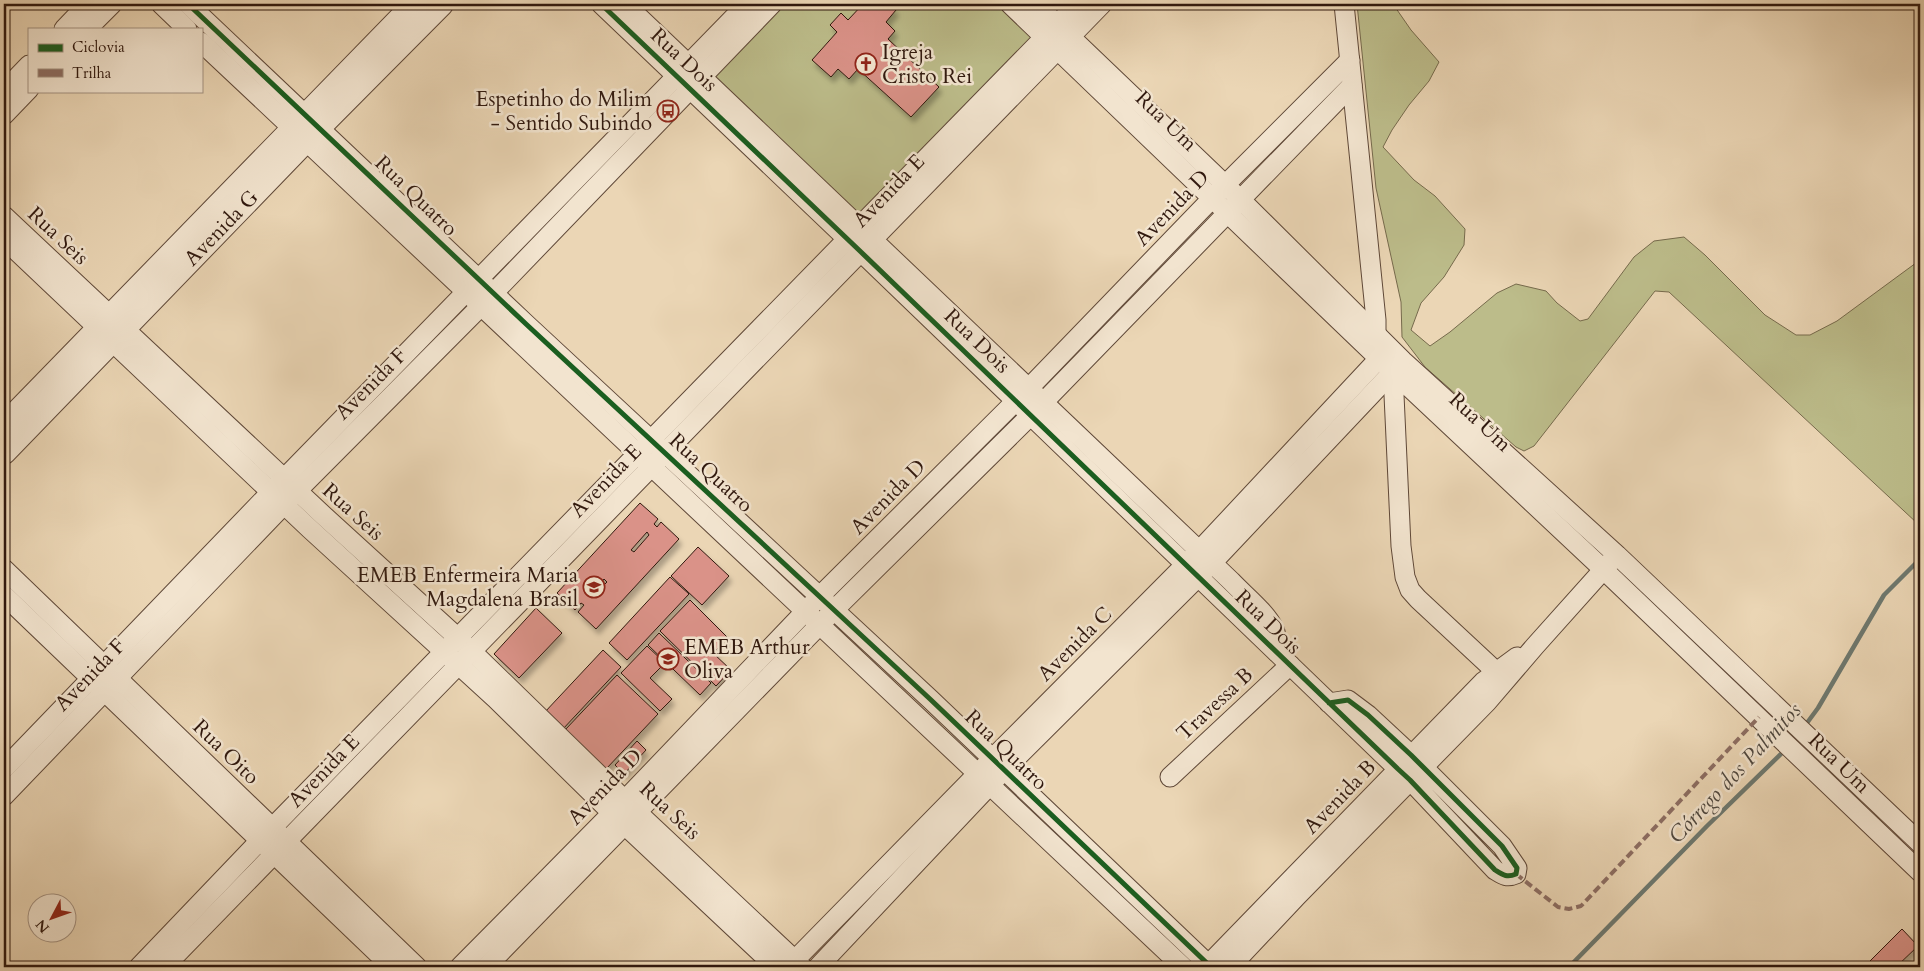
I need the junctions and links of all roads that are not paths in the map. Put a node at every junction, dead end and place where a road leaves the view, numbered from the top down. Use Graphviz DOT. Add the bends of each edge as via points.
graph roads {
  1 [pos="88,4"];
  2 [pos="112,4"];
  3 [pos="161,4"];
  4 [pos="188,4"];
  5 [pos="415,4"];
  6 [pos="441,4"];
  7 [pos="601,4"];
  8 [pos="625,4"];
  9 [pos="747,4"];
  10 [pos="772,4"];
  11 [pos="1010,4"];
  12 [pos="1036,4"];
  13 [pos="1077,4"];
  14 [pos="1102,4"];
  15 [pos="1344,4"];
  16 [pos="65,28"];
  17 [pos="89,28"];
  18 [pos="186,28"];
  19 [pos="201,28"];
  20 [pos="1057,36"];
  21 [pos="206,38"];
  22 [pos="394,38"];
  23 [pos="1350,60"];
  24 [pos="28,66"];
  25 [pos="689,76"];
  26 [pos="1352,85"];
  27 [pos="28,90"];
  28 [pos="4,91"];
  29 [pos="4,115"];
  30 [pos="306,128"];
  31 [pos="951,133"];
  32 [pos="964,146"];
  33 [pos="353,159"];
  34 [pos="340,174"];
  35 [pos="1220,192"];
  36 [pos="1234,205"];
  37 [pos="4,216"];
  38 [pos="4,239"];
  39 [pos="860,240"];
  40 [pos="480,292"];
  41 [pos="112,329"];
  42 [pos="1379,348"];
  43 [pos="1400,369"];
  44 [pos="1022,395"];
  45 [pos="1037,409"];
  46 [pos="4,426"];
  47 [pos="659,446"];
  48 [pos="4,452"];
  49 [pos="645,460"];
  50 [pos="284,491"];
  51 [pos="1617,555"];
  52 [pos="1206,557"];
  53 [pos="4,569"];
  54 [pos="1603,569"];
  55 [pos="1192,570"];
  56 [pos="4,595"];
  57 [pos="820,596"];
  58 [pos="834,610"];
  59 [pos="807,611"];
  60 [pos="820,625"];
  61 [pos="452,645"];
  62 [pos="466,658"];
  63 [pos="1283,659"];
  64 [pos="97,671"];
  65 [pos="1501,676"];
  66 [pos="111,685"];
  67 [pos="998,765"];
  68 [pos="1411,768"];
  69 [pos="4,769"];
  70 [pos="1170,777"];
  71 [pos="983,780"];
  72 [pos="4,796"];
  73 [pos="625,813"];
  74 [pos="273,841"];
  75 [pos="923,842"];
  76 [pos="1920,843"];
  77 [pos="1920,872"];
  78 [pos="795,965"];
  79 [pos="1208,966"];
  80 [pos="139,967"];
  81 [pos="164,967"];
  82 [pos="392,967"];
  83 [pos="417,967"];
  84 [pos="460,967"];
  85 [pos="486,967"];
  86 [pos="776,967"];
  87 [pos="818,967"];
  88 [pos="1183,967"];
  89 [pos="1230,967"];
  1 -- 16 [label="street"];
  2 -- 17 [label="street"];
  3 -- 18 [label="street"];
  4 -- 19 [label="street, Rua Quatro"];
  5 -- 22 [label="street, Avenida G"];
  6 -- 22 [label="street, Avenida G"];
  7 -- 25 [label="street, Rua Dois"];
  8 -- 25 [label="street, Rua Dois"];
  9 -- 25 [label="street, Avenida F"];
  10 -- 25 [label="street, Avenida F"];
  11 -- 20 [label="street, Rua Um"];
  12 -- 20 [label="street, Rua Um"];
  13 -- 20 [label="street, Avenida E"];
  14 -- 20 [label="street, Avenida E"];
  15 -- 23 [label="street"];
  20 -- 31 [label="street, Avenida E"];
  20 -- 32 [label="street, Avenida E"];
  20 -- 35 [label="street, Rua Um"];
  21 -- 30 [label="street, Rua Quatro"];
  22 -- 30 [label="street, Avenida G"];
  23 -- 26 [label="street"];
  23 -- 35 [label="street, Avenida D"];
  24 -- 28 [label="street"];
  25 -- 39 [label="street, Rua Dois"];
  25 -- 40 [label="street, Avenida F"];
  26 -- 36 [label="street, Avenida D"];
  26 -- 42 [label="street"];
  27 -- 29 [label="street"];
  30 -- 33 [label="street, Rua Quatro"];
  30 -- 34 [label="street, Rua Quatro"];
  30 -- 41 [label="street, Avenida G"];
  31 -- 32 [label="street"];
  31 -- 39 [label="street, Avenida E"];
  32 -- 39 [label="street, Avenida E"];
  33 -- 34 [label="street"];
  33 -- 40 [label="street, Rua Quatro"];
  34 -- 40 [label="street, Rua Quatro"];
  35 -- 36 [label="street, Rua Um"];
  35 -- 44 [label="street, Avenida D"];
  36 -- 42 [label="street, Rua Um"];
  36 -- 45 [label="street, Avenida D"];
  37 -- 41 [label="street, Rua Seis"];
  38 -- 41 [label="street, Rua Seis"];
  39 -- 44 [label="street, Rua Dois"];
  39 -- 47 [label="street, Avenida E"];
  40 -- 47 [label="street, Rua Quatro"];
  40 -- 49 [label="street, Rua Quatro"];
  40 -- 50 [label="street, Avenida F"];
  41 -- 46 [label="street, Avenida G"];
  41 -- 48 [label="street, Avenida G"];
  41 -- 50 [label="street, Rua Seis"];
  42 -- 43 [label="street, Rua Um"];
  42 -- 52 [label="street, Avenida C"];
  43 -- 51 [label="street, Rua Um"];
  43 -- 52 [label="street, Avenida C"];
  43 -- 54 [label="street, Rua Um"];
  43 -- 65 [label="street" via="1394,396 1405,577 1418,599"];
  44 -- 45 [label="street, Rua Dois"];
  44 -- 57 [label="street, Avenida D"];
  45 -- 52 [label="street, Rua Dois"];
  45 -- 55 [label="street, Rua Dois"];
  45 -- 58 [label="street, Avenida D"];
  47 -- 49 [label="street, Avenida E"];
  47 -- 57 [label="street, Rua Quatro"];
  49 -- 59 [label="street, Rua Quatro"];
  49 -- 61 [label="street, Avenida E"];
  49 -- 62 [label="street, Avenida E"];
  50 -- 61 [label="street, Rua Seis"];
  50 -- 64 [label="street, Avenida F"];
  50 -- 66 [label="street, Avenida F"];
  51 -- 54 [label="street, Avenida B"];
  51 -- 76 [label="street, Rua Um"];
  52 -- 55 [label="street, Avenida C"];
  52 -- 63 [label="street, Rua Dois" via="1274,628"];
  53 -- 64 [label="street, Rua Oito"];
  54 -- 65 [label="street, Avenida B" via="1535,646"];
  54 -- 77 [label="street, Rua Um"];
  55 -- 63 [label="street, Rua Dois"];
  55 -- 67 [label="street, Avenida C"];
  56 -- 64 [label="street, Rua Oito"];
  57 -- 58 [label="street, Rua Quatro"];
  57 -- 59 [label="street, Avenida D"];
  58 -- 60 [label="street, Avenida D"];
  58 -- 67 [label="street, Rua Quatro"];
  59 -- 60 [label="street, Rua Quatro"];
  59 -- 73 [label="street, Avenida D"];
  60 -- 71 [label="street, Rua Quatro"];
  60 -- 73 [label="street, Avenida D"];
  61 -- 62 [label="street, Rua Seis"];
  61 -- 74 [label="street, Avenida E"];
  62 -- 73 [label="street, Rua Seis"];
  62 -- 74 [label="street, Avenida E"];
  63 -- 68 [label="street, Rua Dois" via="1329,703 1348,700 1355,704"];
  63 -- 70 [label="street, Travessa B"];
  64 -- 66 [label="street, Rua Oito"];
  64 -- 69 [label="street, Avenida F"];
  65 -- 68 [label="street, Avenida B" via="1488,702"];
  66 -- 72 [label="street, Avenida F"];
  66 -- 74 [label="street, Rua Oito"];
  67 -- 71 [label="street, Avenida C"];
  67 -- 79 [label="street, Rua Quatro"];
  68 -- 68 [label="street, Rua Dois" via="1495,870 1503,876 1516,874 1517,868 1502,846"];
  68 -- 79 [label="street, Avenida B"];
  68 -- 89 [label="street, Avenida B"];
  71 -- 75 [label="street, Avenida C"];
  71 -- 88 [label="street, Rua Quatro"];
  73 -- 78 [label="street, Rua Seis"];
  73 -- 84 [label="street, Avenida D"];
  73 -- 85 [label="street, Avenida D"];
  73 -- 86 [label="street, Rua Seis"];
  74 -- 80 [label="street, Avenida E"];
  74 -- 81 [label="street, Avenida E"];
  74 -- 82 [label="street, Rua Oito"];
  74 -- 83 [label="street, Rua Oito"];
  75 -- 78 [label="street, Avenida C"];
  75 -- 87 [label="street, Avenida C"];
}
